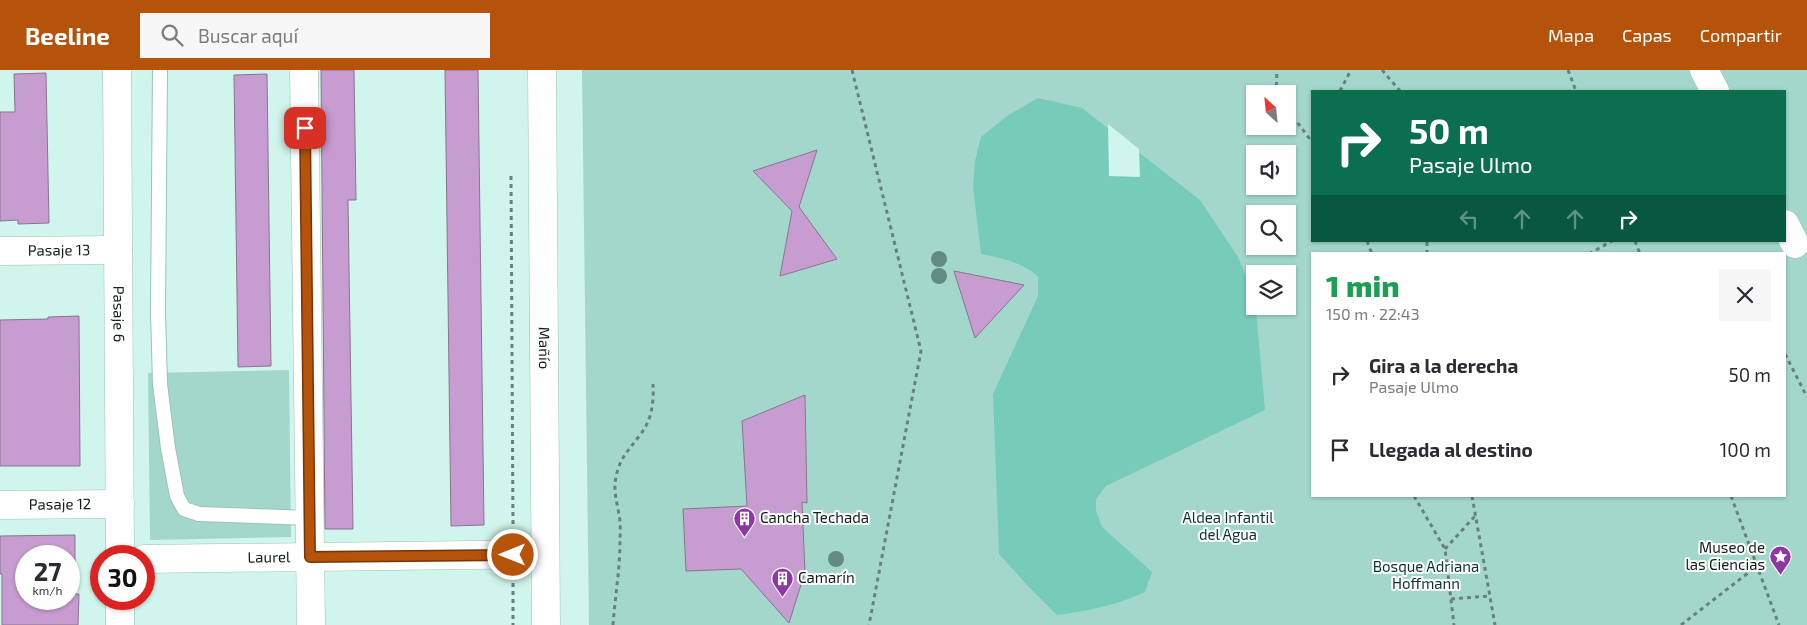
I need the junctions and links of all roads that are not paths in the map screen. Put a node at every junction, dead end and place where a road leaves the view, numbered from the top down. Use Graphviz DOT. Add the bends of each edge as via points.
graph roads {
  1 [pos="117,70"];
  2 [pos="160,70"];
  3 [pos="304,70"];
  4 [pos="542,70"];
  5 [pos="1704,70"];
  6 [pos="1714,90"];
  7 [pos="118,250"];
  8 [pos="0,251"];
  9 [pos="120,504"];
  10 [pos="0,506"];
  11 [pos="310,518"];
  12 [pos="120,545"];
  13 [pos="545,554"];
  14 [pos="310,557"];
  15 [pos="155,559"];
  16 [pos="120,610"];
  17 [pos="120,625"];
  18 [pos="311,625"];
  19 [pos="546,625"];
  1 -- 7 [label="street, Pasaje 6"];
  2 -- 11 [label="lane" via="160,384 177,496 184,509 199,514"];
  3 -- 11 [label="street"];
  4 -- 13 [label="street, Mañío"];
  5 -- 6 [label="street"];
  7 -- 8 [label="street, Pasaje 13"];
  7 -- 9 [label="street, Pasaje 6"];
  9 -- 10 [label="street, Pasaje 12"];
  9 -- 12 [label="street, Pasaje 6"];
  11 -- 14 [label="street"];
  13 -- 14 [label="street, Laurel"];
  13 -- 19 [label="street, Mañío"];
  14 -- 15 [label="street, Laurel"];
  14 -- 18 [label="street"];
  16 -- 17 [label="street"];
}
